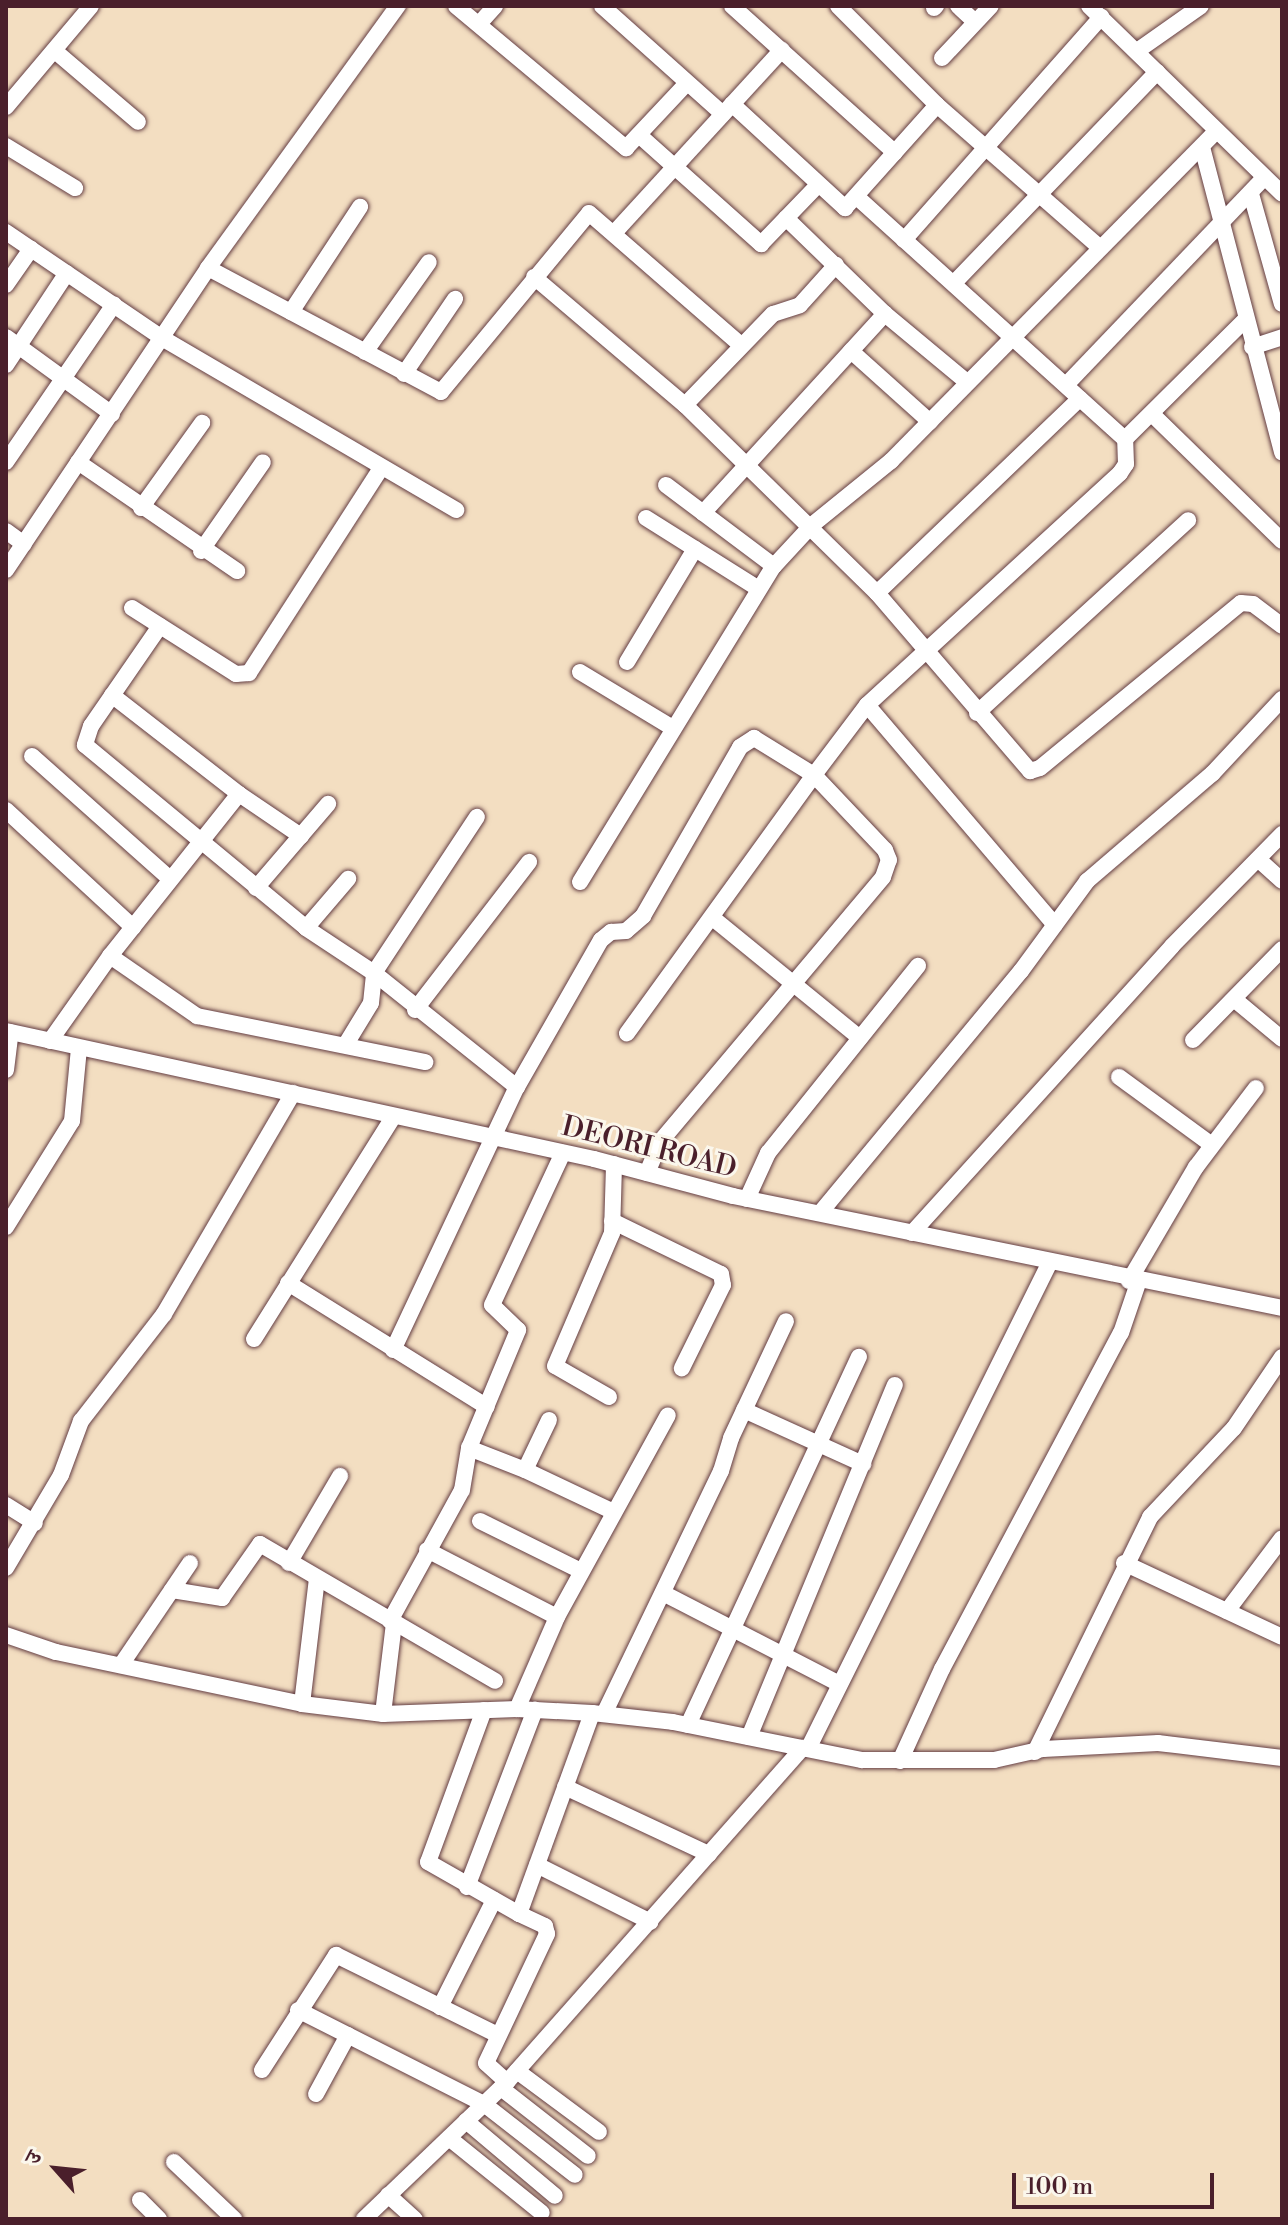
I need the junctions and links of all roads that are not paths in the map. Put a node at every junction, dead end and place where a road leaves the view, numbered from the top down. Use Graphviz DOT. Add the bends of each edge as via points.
graph roads {
  1 [pos="91,6"];
  2 [pos="398,6"];
  3 [pos="456,6"];
  4 [pos="495,6"];
  5 [pos="602,6"];
  6 [pos="732,6"];
  7 [pos="838,6"];
  8 [pos="958,6"];
  9 [pos="991,6"];
  10 [pos="1201,6"];
  11 [pos="1095,12"];
  12 [pos="975,22"];
  13 [pos="479,24"];
  14 [pos="782,50"];
  15 [pos="55,51"];
  16 [pos="1137,51"];
  17 [pos="942,58"];
  18 [pos="1157,72"];
  19 [pos="687,83"];
  20 [pos="937,105"];
  21 [pos="6,107"];
  22 [pos="728,109"];
  23 [pos="138,122"];
  24 [pos="1215,132"];
  25 [pos="639,135"];
  26 [pos="6,146"];
  27 [pos="984,147"];
  28 [pos="1202,147"];
  29 [pos="895,153"];
  30 [pos="676,167"];
  31 [pos="1264,178"];
  32 [pos="818,185"];
  33 [pos="75,188"];
  34 [pos="1251,194"];
  35 [pos="1282,194"];
  36 [pos="1041,195"];
  37 [pos="858,198"];
  38 [pos="360,207"];
  39 [pos="786,218"];
  40 [pos="1225,223"];
  41 [pos="6,232"];
  42 [pos="615,232"];
  43 [pos="904,240"];
  44 [pos="1098,246"];
  45 [pos="31,249"];
  46 [pos="429,262"];
  47 [pos="836,265"];
  48 [pos="208,268"];
  49 [pos="67,273"];
  50 [pos="534,277"];
  51 [pos="954,283"];
  52 [pos="6,285"];
  53 [pos="455,299"];
  54 [pos="114,304"];
  55 [pos="1282,304"];
  56 [pos="291,312"];
  57 [pos="885,314"];
  58 [pos="1244,321"];
  59 [pos="1014,337"];
  60 [pos="1282,337"];
  61 [pos="162,338"];
  62 [pos="12,343"];
  63 [pos="741,345"];
  64 [pos="1252,347"];
  65 [pos="851,351"];
  66 [pos="365,352"];
  67 [pos="6,365"];
  68 [pos="404,374"];
  69 [pos="63,380"];
  70 [pos="967,382"];
  71 [pos="1066,385"];
  72 [pos="1080,398"];
  73 [pos="685,405"];
  74 [pos="112,414"];
  75 [pos="1153,415"];
  76 [pos="930,422"];
  77 [pos="202,423"];
  78 [pos="1125,439"];
  79 [pos="1282,453"];
  80 [pos="6,462"];
  81 [pos="78,462"];
  82 [pos="263,462"];
  83 [pos="747,464"];
  84 [pos="381,468"];
  85 [pos="666,485"];
  86 [pos="141,508"];
  87 [pos="456,510"];
  88 [pos="703,513"];
  89 [pos="646,518"];
  90 [pos="1188,520"];
  91 [pos="812,525"];
  92 [pos="6,531"];
  93 [pos="1282,541"];
  94 [pos="24,544"];
  95 [pos="695,549"];
  96 [pos="201,551"];
  97 [pos="774,566"];
  98 [pos="6,570"];
  99 [pos="237,571"];
  100 [pos="757,588"];
  101 [pos="877,593"];
  102 [pos="132,608"];
  103 [pos="160,626"];
  104 [pos="1282,626"];
  105 [pos="928,650"];
  106 [pos="627,662"];
  107 [pos="580,672"];
  108 [pos="112,695"];
  109 [pos="1282,699"];
  110 [pos="867,705"];
  111 [pos="977,713"];
  112 [pos="673,728"];
  113 [pos="32,756"];
  114 [pos="814,775"];
  115 [pos="239,794"];
  116 [pos="328,804"];
  117 [pos="6,810"];
  118 [pos="477,817"];
  119 [pos="1282,834"];
  120 [pos="301,836"];
  121 [pos="199,841"];
  122 [pos="1259,860"];
  123 [pos="529,862"];
  124 [pos="170,879"];
  125 [pos="348,879"];
  126 [pos="1282,881"];
  127 [pos="580,882"];
  128 [pos="256,888"];
  129 [pos="714,919"];
  130 [pos="1055,925"];
  131 [pos="133,927"];
  132 [pos="306,928"];
  133 [pos="1282,949"];
  134 [pos="110,956"];
  135 [pos="918,966"];
  136 [pos="374,973"];
  137 [pos="791,981"];
  138 [pos="1234,999"];
  139 [pos="415,1010"];
  140 [pos="9,1031"];
  141 [pos="627,1033"];
  142 [pos="860,1038"];
  143 [pos="1282,1039"];
  144 [pos="1193,1040"];
  145 [pos="50,1041"];
  146 [pos="346,1044"];
  147 [pos="79,1048"];
  148 [pos="425,1062"];
  149 [pos="6,1070"];
  150 [pos="1119,1077"];
  151 [pos="517,1087"];
  152 [pos="1256,1088"];
  153 [pos="293,1093"];
  154 [pos="393,1117"];
  155 [pos="494,1138"];
  156 [pos="1212,1145"];
  157 [pos="563,1153"];
  158 [pos="614,1164"];
  159 [pos="647,1173"];
  160 [pos="747,1199"];
  161 [pos="820,1213"];
  162 [pos="8,1219"];
  163 [pos="612,1221"];
  164 [pos="912,1233"];
  165 [pos="1049,1264"];
  166 [pos="1133,1282"];
  167 [pos="288,1283"];
  168 [pos="1281,1306"];
  169 [pos="786,1321"];
  170 [pos="254,1339"];
  171 [pos="393,1350"];
  172 [pos="859,1357"];
  173 [pos="1282,1357"];
  174 [pos="682,1368"];
  175 [pos="895,1385"];
  176 [pos="609,1397"];
  177 [pos="487,1407"];
  178 [pos="744,1410"];
  179 [pos="668,1415"];
  180 [pos="549,1420"];
  181 [pos="818,1444"];
  182 [pos="469,1448"];
  183 [pos="863,1464"];
  184 [pos="525,1470"];
  185 [pos="340,1476"];
  186 [pos="6,1505"];
  187 [pos="614,1512"];
  188 [pos="480,1521"];
  189 [pos="35,1523"];
  190 [pos="1282,1538"];
  191 [pos="427,1550"];
  192 [pos="190,1563"];
  193 [pos="289,1563"];
  194 [pos="1124,1563"];
  195 [pos="6,1568"];
  196 [pos="581,1571"];
  197 [pos="317,1579"];
  198 [pos="172,1590"];
  199 [pos="663,1593"];
  200 [pos="1227,1611"];
  201 [pos="557,1617"];
  202 [pos="392,1622"];
  203 [pos="732,1632"];
  204 [pos="6,1635"];
  205 [pos="1282,1637"];
  206 [pos="782,1657"];
  207 [pos="121,1665"];
  208 [pos="495,1681"];
  209 [pos="839,1684"];
  210 [pos="302,1704"];
  211 [pos="517,1709"];
  212 [pos="484,1710"];
  213 [pos="535,1710"];
  214 [pos="383,1714"];
  215 [pos="598,1714"];
  216 [pos="688,1725"];
  217 [pos="749,1737"];
  218 [pos="805,1748"];
  219 [pos="1035,1752"];
  220 [pos="1282,1758"];
  221 [pos="900,1761"];
  222 [pos="565,1787"];
  223 [pos="709,1854"];
  224 [pos="537,1865"];
  225 [pos="467,1887"];
  226 [pos="494,1900"];
  227 [pos="519,1914"];
  228 [pos="651,1922"];
  229 [pos="440,2007"];
  230 [pos="298,2010"];
  231 [pos="496,2034"];
  232 [pos="348,2035"];
  233 [pos="262,2070"];
  234 [pos="508,2080"];
  235 [pos="316,2094"];
  236 [pos="484,2104"];
  237 [pos="466,2121"];
  238 [pos="599,2132"];
  239 [pos="449,2138"];
  240 [pos="588,2156"];
  241 [pos="174,2162"];
  242 [pos="575,2175"];
  243 [pos="388,2195"];
  244 [pos="555,2196"];
  245 [pos="140,2200"];
  246 [pos="542,2213"];
  247 [pos="159,2219"];
  248 [pos="234,2219"];
  249 [pos="364,2219"];
  250 [pos="415,2219"];
  1 -- 15 [label="street"];
  2 -- 48 [label="street"];
  3 -- 13 [label="street"];
  4 -- 13 [label="street"];
  5 -- 19 [label="street"];
  6 -- 14 [label="street"];
  7 -- 20 [label="street"];
  8 -- 12 [label="street"];
  9 -- 12 [label="street"];
  10 -- 16 [label="street"];
  11 -- 16 [label="street"];
  11 -- 27 [label="street"];
  12 -- 17 [label="street"];
  13 -- 25 [label="street" via="622,146"];
  14 -- 22 [label="street"];
  14 -- 29 [label="street"];
  15 -- 21 [label="street"];
  15 -- 23 [label="street"];
  16 -- 18 [label="street"];
  18 -- 24 [label="street"];
  18 -- 36 [label="street"];
  19 -- 22 [label="street"];
  19 -- 25 [label="street"];
  20 -- 27 [label="street"];
  20 -- 29 [label="street"];
  22 -- 30 [label="street"];
  22 -- 32 [label="street"];
  24 -- 28 [label="street"];
  24 -- 31 [label="street"];
  25 -- 30 [label="street"];
  26 -- 33 [label="street"];
  27 -- 36 [label="street"];
  27 -- 43 [label="street"];
  28 -- 40 [label="street"];
  28 -- 44 [label="street"];
  29 -- 37 [label="street"];
  30 -- 39 [label="street" via="761,244"];
  30 -- 42 [label="street"];
  31 -- 34 [label="street"];
  31 -- 35 [label="street"];
  32 -- 37 [label="street" via="845,208"];
  32 -- 39 [label="street"];
  34 -- 40 [label="street"];
  34 -- 55 [label="street"];
  36 -- 44 [label="street"];
  36 -- 51 [label="street"];
  37 -- 43 [label="street"];
  38 -- 56 [label="street"];
  39 -- 47 [label="street"];
  40 -- 58 [label="street"];
  40 -- 71 [label="street"];
  41 -- 45 [label="street"];
  42 -- 50 [label="street" via="595,215 584,215"];
  42 -- 63 [label="street"];
  43 -- 51 [label="street"];
  44 -- 59 [label="street"];
  45 -- 49 [label="street"];
  45 -- 52 [label="street"];
  46 -- 66 [label="street"];
  47 -- 57 [label="street"];
  47 -- 63 [label="street" via="800,305 773,314"];
  48 -- 56 [label="street"];
  48 -- 61 [label="street"];
  49 -- 54 [label="street"];
  49 -- 62 [label="street"];
  50 -- 68 [label="street" via="444,391"];
  50 -- 73 [label="street"];
  51 -- 59 [label="street"];
  53 -- 68 [label="street"];
  54 -- 61 [label="street"];
  54 -- 69 [label="street"];
  56 -- 66 [label="street"];
  57 -- 65 [label="street"];
  57 -- 70 [label="street"];
  58 -- 64 [label="street"];
  58 -- 75 [label="street"];
  59 -- 70 [label="street"];
  59 -- 71 [label="street"];
  60 -- 64 [label="street"];
  61 -- 74 [label="street"];
  61 -- 84 [label="street"];
  62 -- 67 [label="street"];
  62 -- 69 [label="street"];
  63 -- 73 [label="street"];
  64 -- 79 [label="street"];
  65 -- 76 [label="street"];
  65 -- 83 [label="street"];
  66 -- 68 [label="street"];
  69 -- 74 [label="street"];
  69 -- 80 [label="street"];
  70 -- 76 [label="street"];
  71 -- 72 [label="street"];
  72 -- 78 [label="street"];
  72 -- 101 [label="street"];
  73 -- 83 [label="street"];
  74 -- 81 [label="street"];
  75 -- 78 [label="street"];
  75 -- 93 [label="street"];
  76 -- 91 [label="street"];
  77 -- 86 [label="street"];
  78 -- 105 [label="street" via="1126,464 1120,473"];
  81 -- 86 [label="street"];
  81 -- 94 [label="street"];
  82 -- 96 [label="street"];
  83 -- 88 [label="street"];
  83 -- 91 [label="street"];
  84 -- 87 [label="street"];
  84 -- 103 [label="street" via="249,673 236,674"];
  85 -- 88 [label="street"];
  86 -- 96 [label="street"];
  88 -- 97 [label="street"];
  89 -- 95 [label="street"];
  90 -- 111 [label="street"];
  91 -- 97 [label="street"];
  91 -- 101 [label="street"];
  92 -- 94 [label="street"];
  94 -- 98 [label="street"];
  95 -- 100 [label="street"];
  95 -- 106 [label="street"];
  96 -- 99 [label="street"];
  97 -- 100 [label="street"];
  100 -- 112 [label="street"];
  101 -- 105 [label="street"];
  102 -- 103 [label="street"];
  103 -- 108 [label="street"];
  104 -- 111 [label="street" via="1253,604 1241,603 1037,770 1026,769"];
  105 -- 110 [label="street"];
  105 -- 111 [label="street"];
  107 -- 112 [label="street"];
  108 -- 115 [label="street"];
  108 -- 121 [label="street" via="85,735 85,745"];
  109 -- 130 [label="street" via="1212,774 1087,881"];
  110 -- 114 [label="street"];
  110 -- 130 [label="street"];
  112 -- 127 [label="street"];
  113 -- 124 [label="street"];
  114 -- 129 [label="street"];
  114 -- 137 [label="street" via="889,860 883,877"];
  114 -- 151 [label="street" via="754,738 740,747 643,916 626,931 611,932 601,940"];
  115 -- 120 [label="street"];
  115 -- 121 [label="street"];
  116 -- 120 [label="street"];
  117 -- 131 [label="street"];
  118 -- 136 [label="street"];
  119 -- 122 [label="street"];
  120 -- 128 [label="street"];
  121 -- 124 [label="street"];
  121 -- 128 [label="street"];
  122 -- 126 [label="street"];
  122 -- 164 [label="street" via="1172,946"];
  123 -- 139 [label="street"];
  124 -- 131 [label="street"];
  125 -- 132 [label="street"];
  128 -- 132 [label="street"];
  129 -- 137 [label="street"];
  129 -- 141 [label="street"];
  130 -- 161 [label="street"];
  131 -- 134 [label="street"];
  132 -- 136 [label="street"];
  133 -- 138 [label="street"];
  134 -- 145 [label="street"];
  134 -- 146 [label="street" via="197,1016"];
  135 -- 142 [label="street"];
  136 -- 139 [label="street"];
  136 -- 146 [label="street" via="371,1003"];
  137 -- 142 [label="street"];
  137 -- 159 [label="street" via="660,1142"];
  138 -- 143 [label="street"];
  138 -- 144 [label="street"];
  139 -- 151 [label="street"];
  140 -- 145 [label="street, DEORI ROAD"];
  140 -- 149 [label="street"];
  142 -- 160 [label="street" via="768,1153"];
  145 -- 147 [label="street, DEORI ROAD"];
  146 -- 148 [label="street"];
  147 -- 153 [label="street, DEORI ROAD"];
  147 -- 162 [label="street" via="72,1121"];
  150 -- 156 [label="street"];
  151 -- 155 [label="street"];
  152 -- 156 [label="street"];
  153 -- 154 [label="street, DEORI ROAD"];
  153 -- 189 [label="street" via="164,1314 81,1421"];
  154 -- 155 [label="street, DEORI ROAD"];
  154 -- 167 [label="street"];
  155 -- 157 [label="street, DEORI ROAD"];
  155 -- 171 [label="street"];
  156 -- 166 [label="street"];
  157 -- 158 [label="street, DEORI ROAD"];
  157 -- 177 [label="street" via="492,1305 518,1330"];
  158 -- 159 [label="street, DEORI ROAD"];
  158 -- 163 [label="street"];
  159 -- 160 [label="street, DEORI ROAD"];
  160 -- 161 [label="street, DEORI ROAD"];
  161 -- 164 [label="street, DEORI ROAD"];
  163 -- 174 [label="street" via="721,1274 723,1285"];
  163 -- 176 [label="street" via="612,1233 555,1366"];
  164 -- 165 [label="street, DEORI ROAD"];
  165 -- 166 [label="street, DEORI ROAD"];
  165 -- 209 [label="street"];
  166 -- 168 [label="street, DEORI ROAD"];
  166 -- 221 [label="street" via="1121,1333 942,1669"];
  167 -- 170 [label="street"];
  167 -- 171 [label="street"];
  169 -- 178 [label="street"];
  171 -- 177 [label="street"];
  172 -- 181 [label="street"];
  173 -- 194 [label="street" via="1234,1428 1164,1497"];
  175 -- 183 [label="street"];
  177 -- 182 [label="street"];
  178 -- 181 [label="street"];
  178 -- 199 [label="street"];
  179 -- 187 [label="street"];
  180 -- 184 [label="street"];
  181 -- 183 [label="street"];
  181 -- 203 [label="street"];
  182 -- 184 [label="street"];
  182 -- 191 [label="street" via="462,1490"];
  183 -- 206 [label="street"];
  184 -- 187 [label="street"];
  185 -- 193 [label="street"];
  186 -- 189 [label="street"];
  187 -- 196 [label="street"];
  188 -- 196 [label="street"];
  189 -- 195 [label="street"];
  190 -- 200 [label="street"];
  191 -- 201 [label="street"];
  191 -- 202 [label="street"];
  192 -- 198 [label="street"];
  193 -- 197 [label="street"];
  193 -- 198 [label="street" via="256,1544 222,1598"];
  194 -- 200 [label="street"];
  194 -- 219 [label="street"];
  196 -- 201 [label="street"];
  197 -- 202 [label="street"];
  197 -- 210 [label="street"];
  198 -- 207 [label="street"];
  199 -- 203 [label="street"];
  199 -- 215 [label="street"];
  200 -- 205 [label="street"];
  201 -- 211 [label="street"];
  202 -- 208 [label="street"];
  202 -- 214 [label="street"];
  203 -- 206 [label="street"];
  203 -- 216 [label="street"];
  204 -- 207 [label="street"];
  206 -- 209 [label="street"];
  206 -- 217 [label="street"];
  207 -- 210 [label="street"];
  209 -- 218 [label="street"];
  210 -- 214 [label="street"];
  211 -- 212 [label="street"];
  211 -- 213 [label="street"];
  212 -- 214 [label="street"];
  212 -- 225 [label="street" via="428,1856 433,1869"];
  213 -- 215 [label="street"];
  213 -- 225 [label="street"];
  215 -- 216 [label="street"];
  215 -- 222 [label="street"];
  216 -- 217 [label="street"];
  217 -- 218 [label="street"];
  218 -- 221 [label="street"];
  218 -- 223 [label="street"];
  219 -- 220 [label="street" via="1158,1743"];
  219 -- 221 [label="street" via="994,1760"];
  222 -- 223 [label="street"];
  222 -- 224 [label="street"];
  223 -- 228 [label="street"];
  224 -- 227 [label="street"];
  224 -- 228 [label="street"];
  225 -- 226 [label="street"];
  226 -- 227 [label="street"];
  226 -- 229 [label="street"];
  227 -- 231 [label="street" via="545,1926 547,1934"];
  228 -- 234 [label="street"];
  229 -- 230 [label="street" via="336,1955"];
  229 -- 231 [label="street"];
  230 -- 232 [label="street"];
  230 -- 233 [label="street"];
  231 -- 234 [label="street" via="486,2066"];
  232 -- 235 [label="street"];
  232 -- 236 [label="street"];
  234 -- 236 [label="street"];
  234 -- 238 [label="street"];
  234 -- 240 [label="street"];
  236 -- 237 [label="street"];
  236 -- 242 [label="street"];
  237 -- 239 [label="street"];
  237 -- 244 [label="street"];
  239 -- 243 [label="street"];
  239 -- 246 [label="street"];
  241 -- 248 [label="street"];
  243 -- 249 [label="street"];
  243 -- 250 [label="street"];
  245 -- 247 [label="street"];
}
